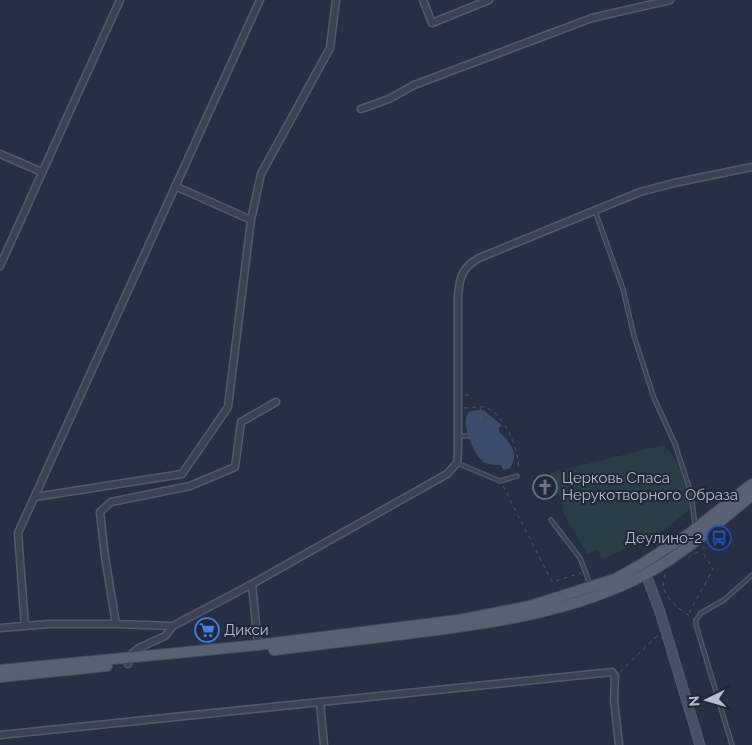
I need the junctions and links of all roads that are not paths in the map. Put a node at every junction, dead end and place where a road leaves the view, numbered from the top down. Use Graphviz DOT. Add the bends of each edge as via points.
graph roads {
  1 [pos="120,0"];
  2 [pos="260,0"];
  3 [pos="336,0"];
  4 [pos="423,0"];
  5 [pos="489,0"];
  6 [pos="670,0"];
  7 [pos="361,109"];
  8 [pos="0,154"];
  9 [pos="752,167"];
  10 [pos="42,172"];
  11 [pos="175,186"];
  12 [pos="595,211"];
  13 [pos="251,220"];
  14 [pos="0,266"];
  15 [pos="276,402"];
  16 [pos="458,436"];
  17 [pos="468,436"];
  18 [pos="457,463"];
  19 [pos="517,476"];
  20 [pos="752,484"];
  21 [pos="752,496"];
  22 [pos="35,497"];
  23 [pos="551,520"];
  24 [pos="696,528"];
  25 [pos="644,569"];
  26 [pos="752,575"];
  27 [pos="252,584"];
  28 [pos="592,587"];
  29 [pos="116,624"];
  30 [pos="25,626"];
  31 [pos="173,626"];
  32 [pos="0,628"];
  33 [pos="258,645"];
  34 [pos="128,661"];
  35 [pos="0,670"];
  36 [pos="0,677"];
  37 [pos="320,702"];
  38 [pos="0,735"];
  39 [pos="324,745"];
  40 [pos="619,745"];
  41 [pos="700,745"];
  42 [pos="732,745"];
  1 -- 10 [label="street"];
  2 -- 11 [label="street"];
  3 -- 13 [label="street" via="330,48 261,174"];
  4 -- 5 [label="street" via="432,23"];
  6 -- 7 [label="street" via="592,18 414,85 389,100"];
  8 -- 10 [label="street"];
  9 -- 12 [label="street" via="640,192"];
  10 -- 14 [label="street"];
  11 -- 13 [label="street"];
  11 -- 22 [label="street"];
  12 -- 16 [label="street" via="479,258 464,271 458,295"];
  12 -- 24 [label="lane" via="623,289 654,398 675,444 691,493"];
  13 -- 22 [label="street" via="228,407 182,474"];
  15 -- 29 [label="street" via="241,422 235,467 190,486 111,502 100,512"];
  16 -- 17 [label="lane"];
  16 -- 18 [label="street"];
  18 -- 19 [label="lane" via="500,481"];
  18 -- 27 [label="street" via="447,474"];
  20 -- 24 [label="main road"];
  21 -- 25 [label="main road" via="710,530"];
  22 -- 30 [label="street" via="18,533"];
  23 -- 28 [label="lane" via="580,558"];
  24 -- 25 [label="main road"];
  25 -- 28 [label="main road"];
  25 -- 34 [label="main road" via="594,596 515,618 256,652"];
  25 -- 41 [label="street"];
  26 -- 42 [label="lane" via="696,620"];
  27 -- 31 [label="street"];
  27 -- 33 [label="street"];
  28 -- 33 [label="main road" via="493,614"];
  29 -- 30 [label="street"];
  29 -- 31 [label="street"];
  30 -- 32 [label="street"];
  31 -- 34 [label="street" via="165,636 139,648"];
  33 -- 34 [label="main road"];
  34 -- 35 [label="main road"];
  34 -- 36 [label="main road"];
  37 -- 38 [label="street"];
  37 -- 39 [label="street"];
  37 -- 40 [label="street" via="612,672 615,676"];
}
